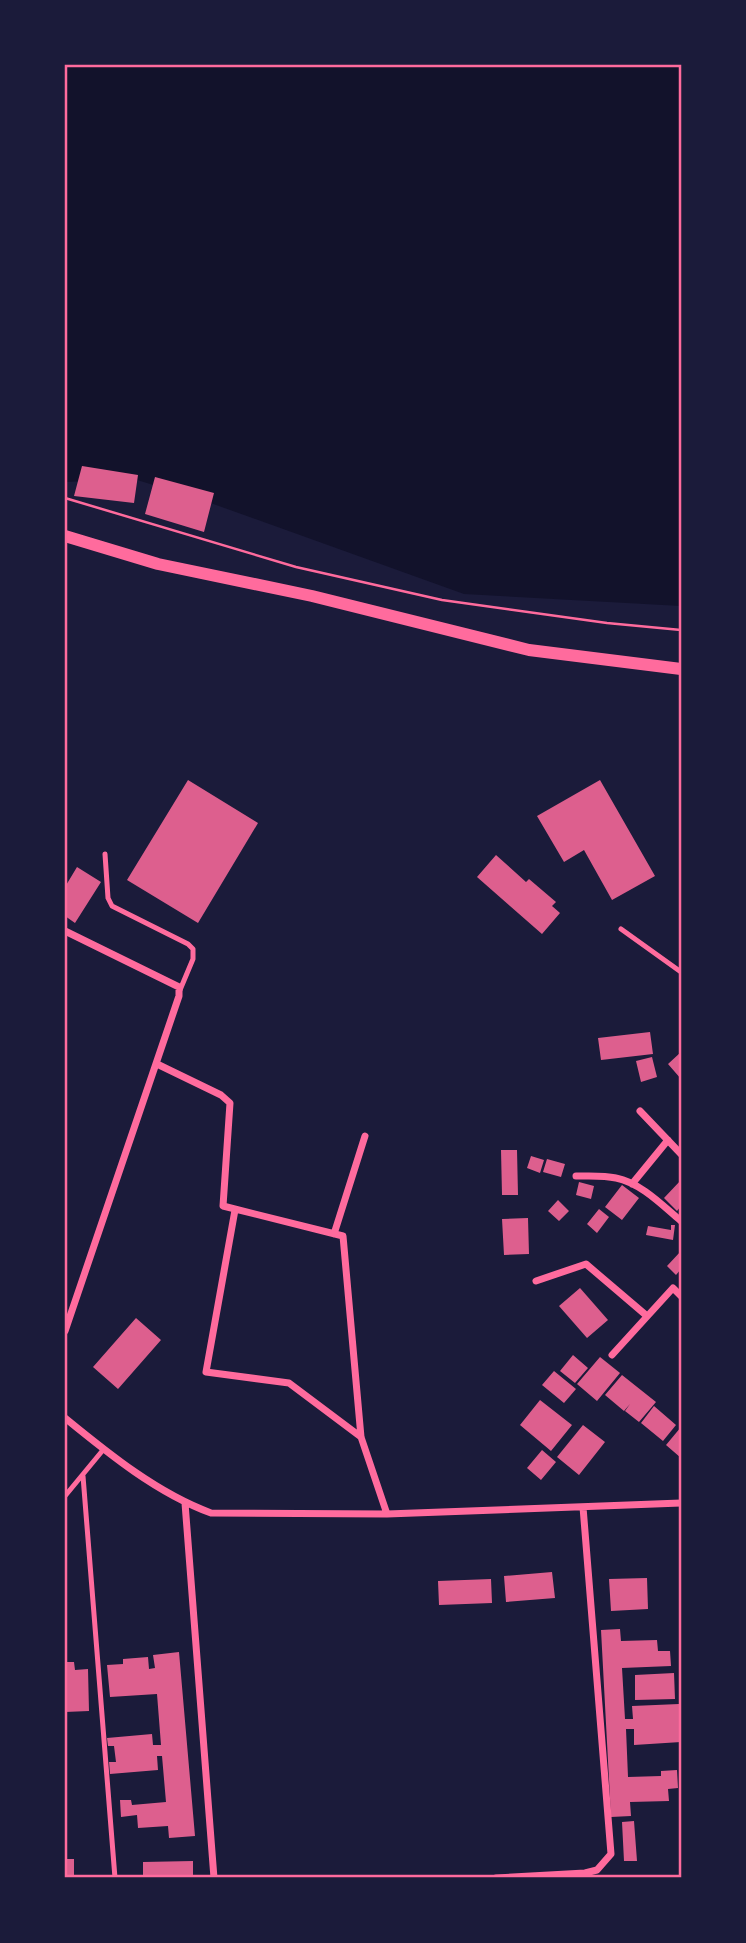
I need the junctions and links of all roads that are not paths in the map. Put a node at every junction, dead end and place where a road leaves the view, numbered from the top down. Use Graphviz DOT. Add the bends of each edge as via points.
graph roads {
  1 [pos="65,536"];
  2 [pos="681,669"];
  3 [pos="105,854"];
  4 [pos="621,929"];
  5 [pos="65,931"];
  6 [pos="681,972"];
  7 [pos="179,993"];
  8 [pos="156,1063"];
  9 [pos="640,1111"];
  10 [pos="365,1136"];
  11 [pos="668,1140"];
  12 [pos="681,1154"];
  13 [pos="576,1176"];
  14 [pos="632,1184"];
  15 [pos="235,1210"];
  16 [pos="681,1221"];
  17 [pos="334,1234"];
  18 [pos="536,1281"];
  19 [pos="681,1296"];
  20 [pos="647,1316"];
  21 [pos="65,1331"];
  22 [pos="612,1355"];
  23 [pos="65,1418"];
  24 [pos="361,1437"];
  25 [pos="103,1450"];
  26 [pos="83,1476"];
  27 [pos="65,1496"];
  28 [pos="185,1503"];
  29 [pos="681,1503"];
  30 [pos="583,1507"];
  31 [pos="387,1514"];
  32 [pos="115,1878"];
  33 [pos="214,1878"];
  34 [pos="496,1878"];
  1 -- 2 [label="street" via="158,564 312,596 529,650"];
  3 -- 7 [label="lane" via="112,906 193,949"];
  4 -- 6 [label="lane"];
  5 -- 7 [label="street" via="179,987"];
  7 -- 8 [label="street"];
  8 -- 15 [label="street" via="230,1103 223,1206"];
  8 -- 21 [label="street"];
  9 -- 11 [label="street"];
  10 -- 17 [label="street"];
  11 -- 12 [label="street"];
  11 -- 14 [label="street"];
  13 -- 14 [label="street" via="615,1178"];
  14 -- 16 [label="street"];
  15 -- 17 [label="street"];
  15 -- 24 [label="street" via="206,1372 289,1383"];
  17 -- 24 [label="street" via="343,1236"];
  18 -- 20 [label="street" via="586,1264"];
  19 -- 20 [label="street" via="673,1288"];
  20 -- 22 [label="street"];
  23 -- 25 [label="street"];
  24 -- 31 [label="street"];
  25 -- 26 [label="lane"];
  25 -- 28 [label="street"];
  26 -- 27 [label="lane"];
  26 -- 32 [label="lane"];
  28 -- 31 [label="street" via="211,1513"];
  28 -- 33 [label="street"];
  29 -- 30 [label="street"];
  30 -- 31 [label="street"];
  30 -- 34 [label="street" via="611,1854 597,1870 585,1873"];
}
